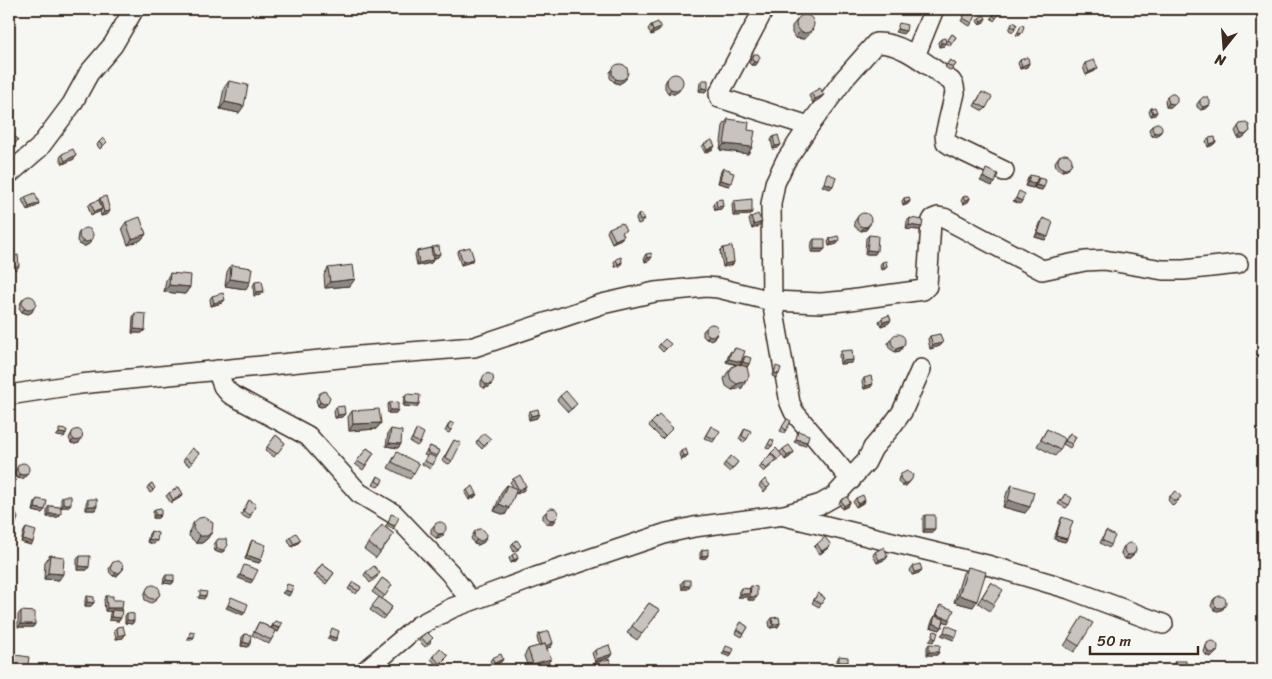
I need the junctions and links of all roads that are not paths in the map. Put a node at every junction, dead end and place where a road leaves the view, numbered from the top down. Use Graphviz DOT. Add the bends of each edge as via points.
graph roads {
  1 [pos="134,9"];
  2 [pos="764,9"];
  3 [pos="934,9"];
  4 [pos="914,56"];
  5 [pos="809,126"];
  6 [pos="1004,171"];
  7 [pos="9,174"];
  8 [pos="1238,264"];
  9 [pos="772,301"];
  10 [pos="217,370"];
  11 [pos="921,370"];
  12 [pos="9,395"];
  13 [pos="851,480"];
  14 [pos="784,515"];
  15 [pos="471,601"];
  16 [pos="1163,624"];
  17 [pos="366,670"];
  1 -- 7 [label="street" via="113,45 89,73 72,104 39,148"];
  2 -- 5 [label="street" via="719,94 720,98"];
  3 -- 4 [label="street"];
  4 -- 5 [label="street" via="893,44 876,43"];
  4 -- 6 [label="street" via="954,86 946,142"];
  5 -- 9 [label="street" via="775,183 771,204"];
  8 -- 9 [label="street" via="1163,270 1104,260 1042,270 938,217 931,223 926,286 923,290 821,303"];
  9 -- 10 [label="street" via="706,287 656,292 602,304 474,347"];
  9 -- 13 [label="street" via="790,403"];
  10 -- 12 [label="street"];
  10 -- 15 [label="street" via="230,394 308,436 359,493 394,514 450,573"];
  11 -- 13 [label="street" via="902,412"];
  13 -- 14 [label="street" via="835,496 820,504"];
  14 -- 15 [label="street" via="667,533"];
  14 -- 16 [label="street" via="991,566"];
  15 -- 17 [label="street" via="418,626"];
}
